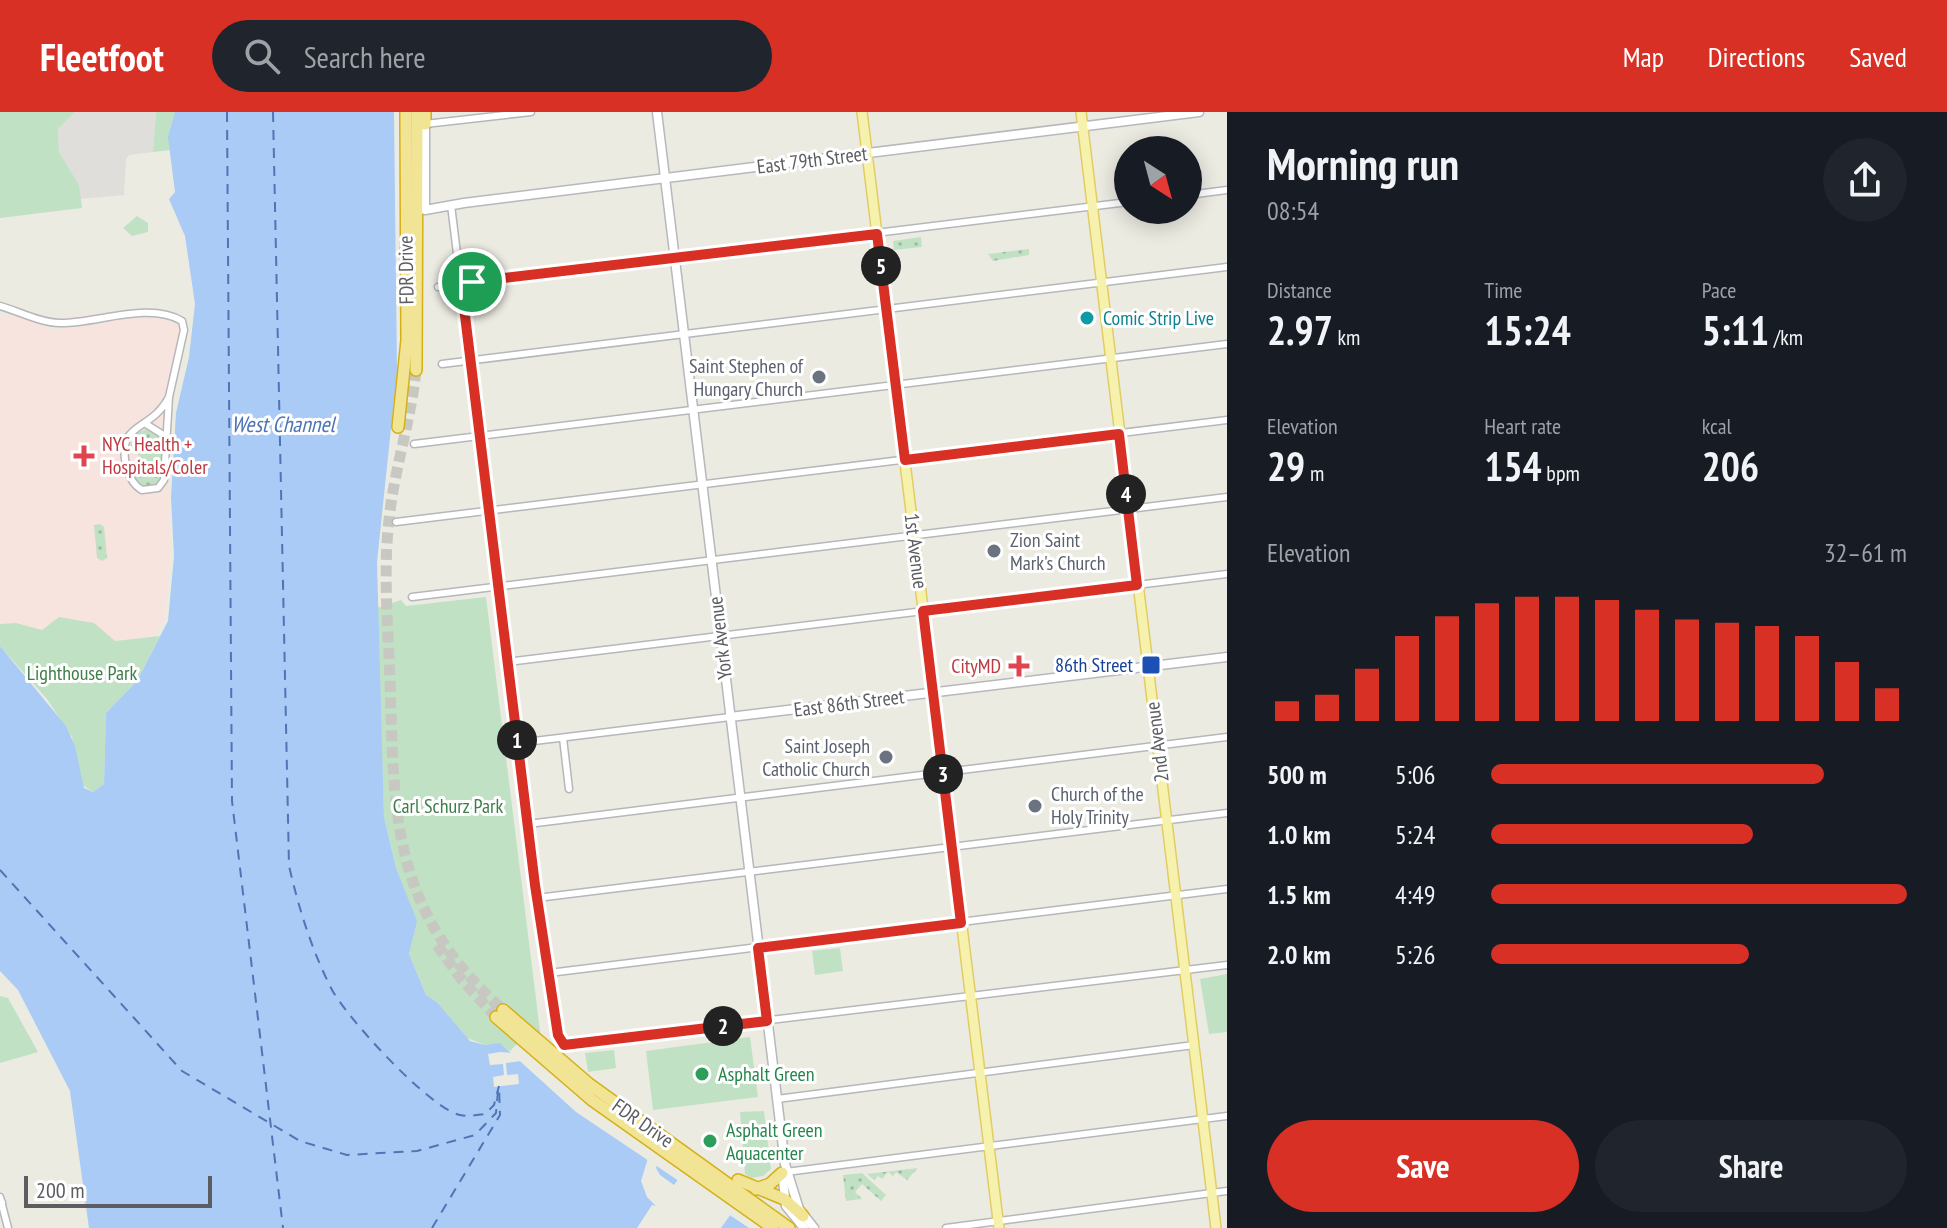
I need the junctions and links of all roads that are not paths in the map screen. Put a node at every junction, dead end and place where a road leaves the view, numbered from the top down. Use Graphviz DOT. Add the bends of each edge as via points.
graph roads {
  1 [pos="406,112"];
  2 [pos="417,112"];
  3 [pos="531,112"];
  4 [pos="657,112"];
  5 [pos="862,112"];
  6 [pos="1081,112"];
  7 [pos="1199,112"];
  8 [pos="520,113"];
  9 [pos="425,118"];
  10 [pos="1083,127"];
  11 [pos="867,153"];
  12 [pos="664,178"];
  13 [pos="1227,190"];
  14 [pos="1202,193"];
  15 [pos="1114,204"];
  16 [pos="451,205"];
  17 [pos="1092,207"];
  18 [pos="425,210"];
  19 [pos="877,234"];
  20 [pos="674,259"];
  21 [pos="1227,267"];
  22 [pos="461,283"];
  23 [pos="1101,283"];
  24 [pos="438,287"];
  25 [pos="0,306"];
  26 [pos="886,309"];
  27 [pos="683,334"];
  28 [pos="1227,344"];
  29 [pos="1110,358"];
  30 [pos="470,360"];
  31 [pos="442,364"];
  32 [pos="416,370"];
  33 [pos="896,384"];
  34 [pos="169,397"];
  35 [pos="692,409"];
  36 [pos="1227,420"];
  37 [pos="146,424"];
  38 [pos="398,427"];
  39 [pos="1119,434"];
  40 [pos="479,435"];
  41 [pos="165,436"];
  42 [pos="414,444"];
  43 [pos="905,460"];
  44 [pos="701,485"];
  45 [pos="1227,497"];
  46 [pos="1128,509"];
  47 [pos="489,511"];
  48 [pos="396,522"];
  49 [pos="914,535"];
  50 [pos="711,560"];
  51 [pos="1227,574"];
  52 [pos="1137,585"];
  53 [pos="498,587"];
  54 [pos="412,597"];
  55 [pos="923,611"];
  56 [pos="720,636"];
  57 [pos="1227,657"];
  58 [pos="507,662"];
  59 [pos="1148,666"];
  60 [pos="934,693"];
  61 [pos="730,717"];
  62 [pos="1227,737"];
  63 [pos="563,738"];
  64 [pos="518,743"];
  65 [pos="1157,746"];
  66 [pos="943,772"];
  67 [pos="569,789"];
  68 [pos="740,797"];
  69 [pos="1227,813"];
  70 [pos="1166,820"];
  71 [pos="528,824"];
  72 [pos="952,846"];
  73 [pos="749,871"];
  74 [pos="1227,889"];
  75 [pos="1176,895"];
  76 [pos="537,898"];
  77 [pos="961,923"];
  78 [pos="758,948"];
  79 [pos="1227,965"];
  80 [pos="1185,970"];
  81 [pos="549,973"];
  82 [pos="970,996"];
  83 [pos="767,1021"];
  84 [pos="1194,1045"];
  85 [pos="979,1072"];
  86 [pos="777,1099"];
  87 [pos="1227,1116"];
  88 [pos="1203,1119"];
  89 [pos="988,1146"];
  90 [pos="701,1163"];
  91 [pos="785,1169"];
  92 [pos="755,1189"];
  93 [pos="1227,1191"];
  94 [pos="1212,1193"];
  95 [pos="784,1199"];
  96 [pos="0,1201"];
  97 [pos="804,1222"];
  98 [pos="998,1224"];
  99 [pos="8,1228"];
  100 [pos="773,1228"];
  101 [pos="789,1228"];
  102 [pos="814,1228"];
  103 [pos="946,1228"];
  104 [pos="1216,1228"];
  1 -- 38 [label="highway, FDR Drive" via="407,340"];
  2 -- 32 [label="highway, FDR Drive"];
  3 -- 8 [label="street"];
  4 -- 12 [label="main road, York Avenue"];
  5 -- 11 [label="main road, 1st Avenue"];
  6 -- 10 [label="main road, 2nd Avenue"];
  7 -- 10 [label="main road, East 79th Street"];
  8 -- 9 [label="street"];
  9 -- 18 [label="main road, FDR Drive"];
  10 -- 11 [label="main road, East 79th Street"];
  10 -- 17 [label="main road, 2nd Avenue"];
  11 -- 12 [label="main road, East 79th Street"];
  11 -- 19 [label="main road, 1st Avenue"];
  12 -- 16 [label="main road, East 79th Street"];
  12 -- 20 [label="main road, York Avenue"];
  13 -- 14 [label="street"];
  15 -- 17 [label="street"];
  16 -- 18 [label="main road, East 79th Street"];
  16 -- 22 [label="street"];
  17 -- 19 [label="street"];
  17 -- 23 [label="main road, 2nd Avenue"];
  19 -- 20 [label="street"];
  19 -- 26 [label="main road, 1st Avenue"];
  20 -- 22 [label="street"];
  20 -- 27 [label="main road, York Avenue"];
  21 -- 23 [label="street"];
  22 -- 24 [label="street"];
  22 -- 30 [label="street"];
  23 -- 26 [label="street"];
  23 -- 29 [label="main road, 2nd Avenue"];
  25 -- 34 [label="street" via="58,323 113,314 182,321"];
  26 -- 27 [label="street"];
  26 -- 33 [label="main road, 1st Avenue"];
  27 -- 30 [label="street"];
  27 -- 35 [label="main road, York Avenue"];
  28 -- 29 [label="street"];
  29 -- 33 [label="street"];
  29 -- 39 [label="main road, 2nd Avenue"];
  30 -- 31 [label="street"];
  30 -- 40 [label="street"];
  33 -- 35 [label="street"];
  33 -- 43 [label="main road, 1st Avenue"];
  34 -- 37 [label="street"];
  34 -- 41 [label="street"];
  35 -- 40 [label="street"];
  35 -- 44 [label="main road, York Avenue"];
  36 -- 39 [label="street"];
  37 -- 41 [label="street"];
  37 -- 41 [label="street" via="126,445 129,476 139,489 154,490 163,484"];
  39 -- 43 [label="street"];
  39 -- 46 [label="main road, 2nd Avenue"];
  40 -- 42 [label="street"];
  40 -- 47 [label="street"];
  43 -- 44 [label="street"];
  43 -- 49 [label="main road, 1st Avenue"];
  44 -- 47 [label="street"];
  44 -- 50 [label="main road, York Avenue"];
  45 -- 46 [label="street"];
  46 -- 49 [label="street"];
  46 -- 52 [label="main road, 2nd Avenue"];
  47 -- 48 [label="street"];
  47 -- 53 [label="street"];
  49 -- 50 [label="street"];
  49 -- 55 [label="main road, 1st Avenue"];
  50 -- 53 [label="street"];
  50 -- 56 [label="main road, York Avenue"];
  51 -- 52 [label="street"];
  52 -- 55 [label="street"];
  52 -- 59 [label="main road, 2nd Avenue"];
  53 -- 54 [label="street"];
  53 -- 58 [label="street"];
  55 -- 56 [label="street"];
  55 -- 60 [label="main road, 1st Avenue"];
  56 -- 58 [label="street"];
  56 -- 61 [label="main road, York Avenue"];
  57 -- 59 [label="main road, East 86th Street"];
  58 -- 64 [label="street"];
  59 -- 60 [label="main road, East 86th Street"];
  59 -- 65 [label="main road, 2nd Avenue"];
  60 -- 61 [label="main road, East 86th Street"];
  60 -- 66 [label="main road, 1st Avenue"];
  61 -- 63 [label="street, East 86th Street"];
  61 -- 68 [label="main road, York Avenue"];
  62 -- 65 [label="street"];
  63 -- 64 [label="street, East 86th Street"];
  63 -- 67 [label="street"];
  64 -- 71 [label="street"];
  65 -- 66 [label="street"];
  65 -- 70 [label="main road, 2nd Avenue"];
  66 -- 68 [label="street"];
  66 -- 72 [label="main road, 1st Avenue"];
  68 -- 71 [label="street"];
  68 -- 73 [label="main road, York Avenue"];
  69 -- 70 [label="street"];
  70 -- 72 [label="street"];
  70 -- 75 [label="main road, 2nd Avenue"];
  71 -- 76 [label="street"];
  72 -- 73 [label="street"];
  72 -- 77 [label="main road, 1st Avenue"];
  73 -- 76 [label="street"];
  73 -- 78 [label="main road, York Avenue"];
  74 -- 75 [label="street"];
  75 -- 77 [label="street"];
  75 -- 80 [label="main road, 2nd Avenue"];
  76 -- 81 [label="street"];
  77 -- 78 [label="street"];
  77 -- 82 [label="main road, 1st Avenue"];
  78 -- 81 [label="street"];
  78 -- 83 [label="main road, York Avenue"];
  79 -- 80 [label="street"];
  80 -- 82 [label="street"];
  80 -- 84 [label="main road, 2nd Avenue"];
  81 -- 83 [label="street" via="559,1039 566,1046"];
  82 -- 83 [label="street"];
  82 -- 85 [label="main road, 1st Avenue"];
  83 -- 86 [label="main road, York Avenue"];
  84 -- 85 [label="street"];
  84 -- 88 [label="main road, 2nd Avenue"];
  85 -- 86 [label="street"];
  85 -- 89 [label="main road, 1st Avenue"];
  86 -- 91 [label="main road, York Avenue"];
  87 -- 88 [label="street"];
  88 -- 89 [label="street"];
  88 -- 94 [label="main road, 2nd Avenue"];
  89 -- 91 [label="street"];
  89 -- 98 [label="main road, 1st Avenue"];
  90 -- 92 [label="highway"];
  90 -- 100 [label="highway, FDR Drive" via="500,1014 592,1100"];
  90 -- 101 [label="highway, FDR Drive"];
  91 -- 92 [label="highway" via="770,1184"];
  91 -- 95 [label="main road, York Avenue"];
  91 -- 97 [label="main road, York Avenue"];
  92 -- 95 [label="highway"];
  93 -- 94 [label="street"];
  94 -- 98 [label="street"];
  94 -- 104 [label="main road, 2nd Avenue"];
  95 -- 97 [label="highway"];
  96 -- 99 [label="street"];
  97 -- 102 [label="main road, York Avenue"];
  98 -- 103 [label="street"];
}
